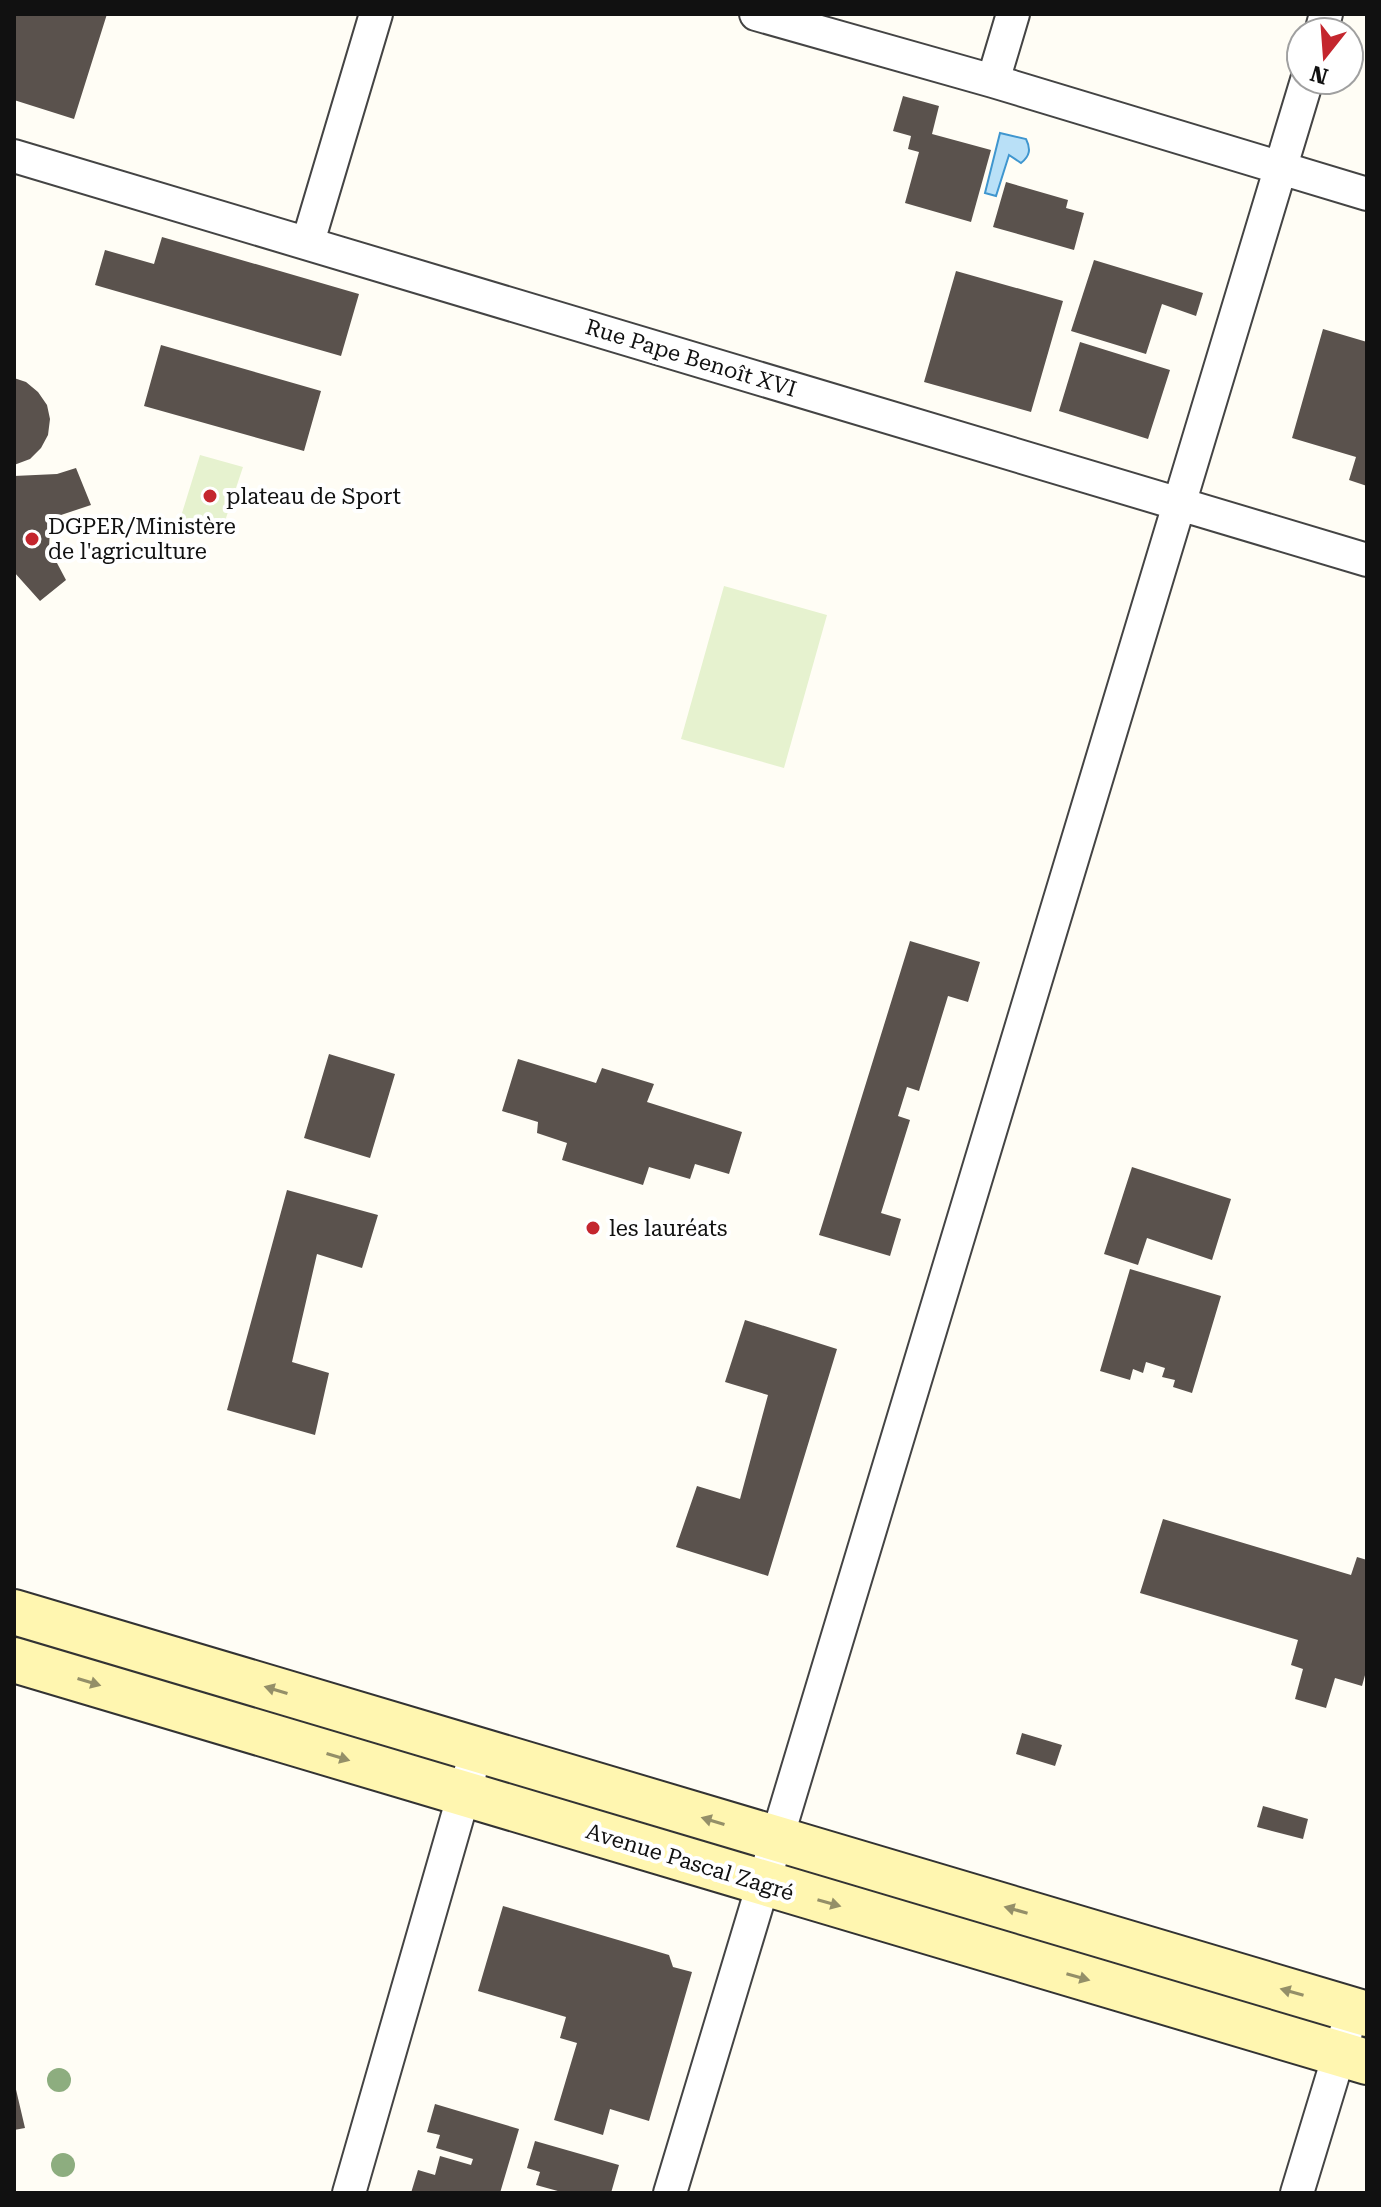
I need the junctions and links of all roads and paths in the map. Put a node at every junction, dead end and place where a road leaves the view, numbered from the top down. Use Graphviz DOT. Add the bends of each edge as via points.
graph roads {
  1 [pos="376,14"];
  2 [pos="756,14"];
  3 [pos="1013,14"];
  4 [pos="993,81"];
  5 [pos="1302,96"];
  6 [pos="14,156"];
  7 [pos="1280,169"];
  8 [pos="1367,194"];
  9 [pos="308,242"];
  10 [pos="1178,505"];
  11 [pos="1367,560"];
  12 [pos="14,1612"];
  13 [pos="14,1660"];
  14 [pos="477,1750"];
  15 [pos="464,1794"];
  16 [pos="776,1839"];
  17 [pos="762,1883"];
  18 [pos="1360,2012"];
  19 [pos="1353,2058"];
  20 [pos="349,2193"];
  21 [pos="670,2193"];
  22 [pos="1297,2193"];
  1 -- 9 [label="street"];
  2 -- 4 [label="street"];
  3 -- 4 [label="street"];
  4 -- 7 [label="street"];
  5 -- 7 [label="street"];
  6 -- 9 [label="street, Rue Pape Benoît XVI"];
  7 -- 8 [label="street"];
  7 -- 10 [label="street"];
  9 -- 10 [label="street, Rue Pape Benoît XVI"];
  10 -- 11 [label="street, Rue Pape Benoît XVI"];
  10 -- 16 [label="street"];
  14 -- 12 [label="main road, Avenue Pascal Zagré, one-way"];
  13 -- 15 [label="main road, Avenue Pascal Zagré, one-way"];
  14 -- 15 [label="street"];
  16 -- 14 [label="main road, Avenue Pascal Zagré, one-way"];
  15 -- 17 [label="main road, Avenue Pascal Zagré"];
  15 -- 20 [label="street"];
  16 -- 17 [label="street"];
  18 -- 16 [label="main road, Avenue Pascal Zagré, one-way"];
  17 -- 19 [label="main road, Avenue Pascal Zagré, one-way"];
  17 -- 21 [label="street"];
  18 -- 19 [label="street"];
  19 -- 22 [label="street"];
}
